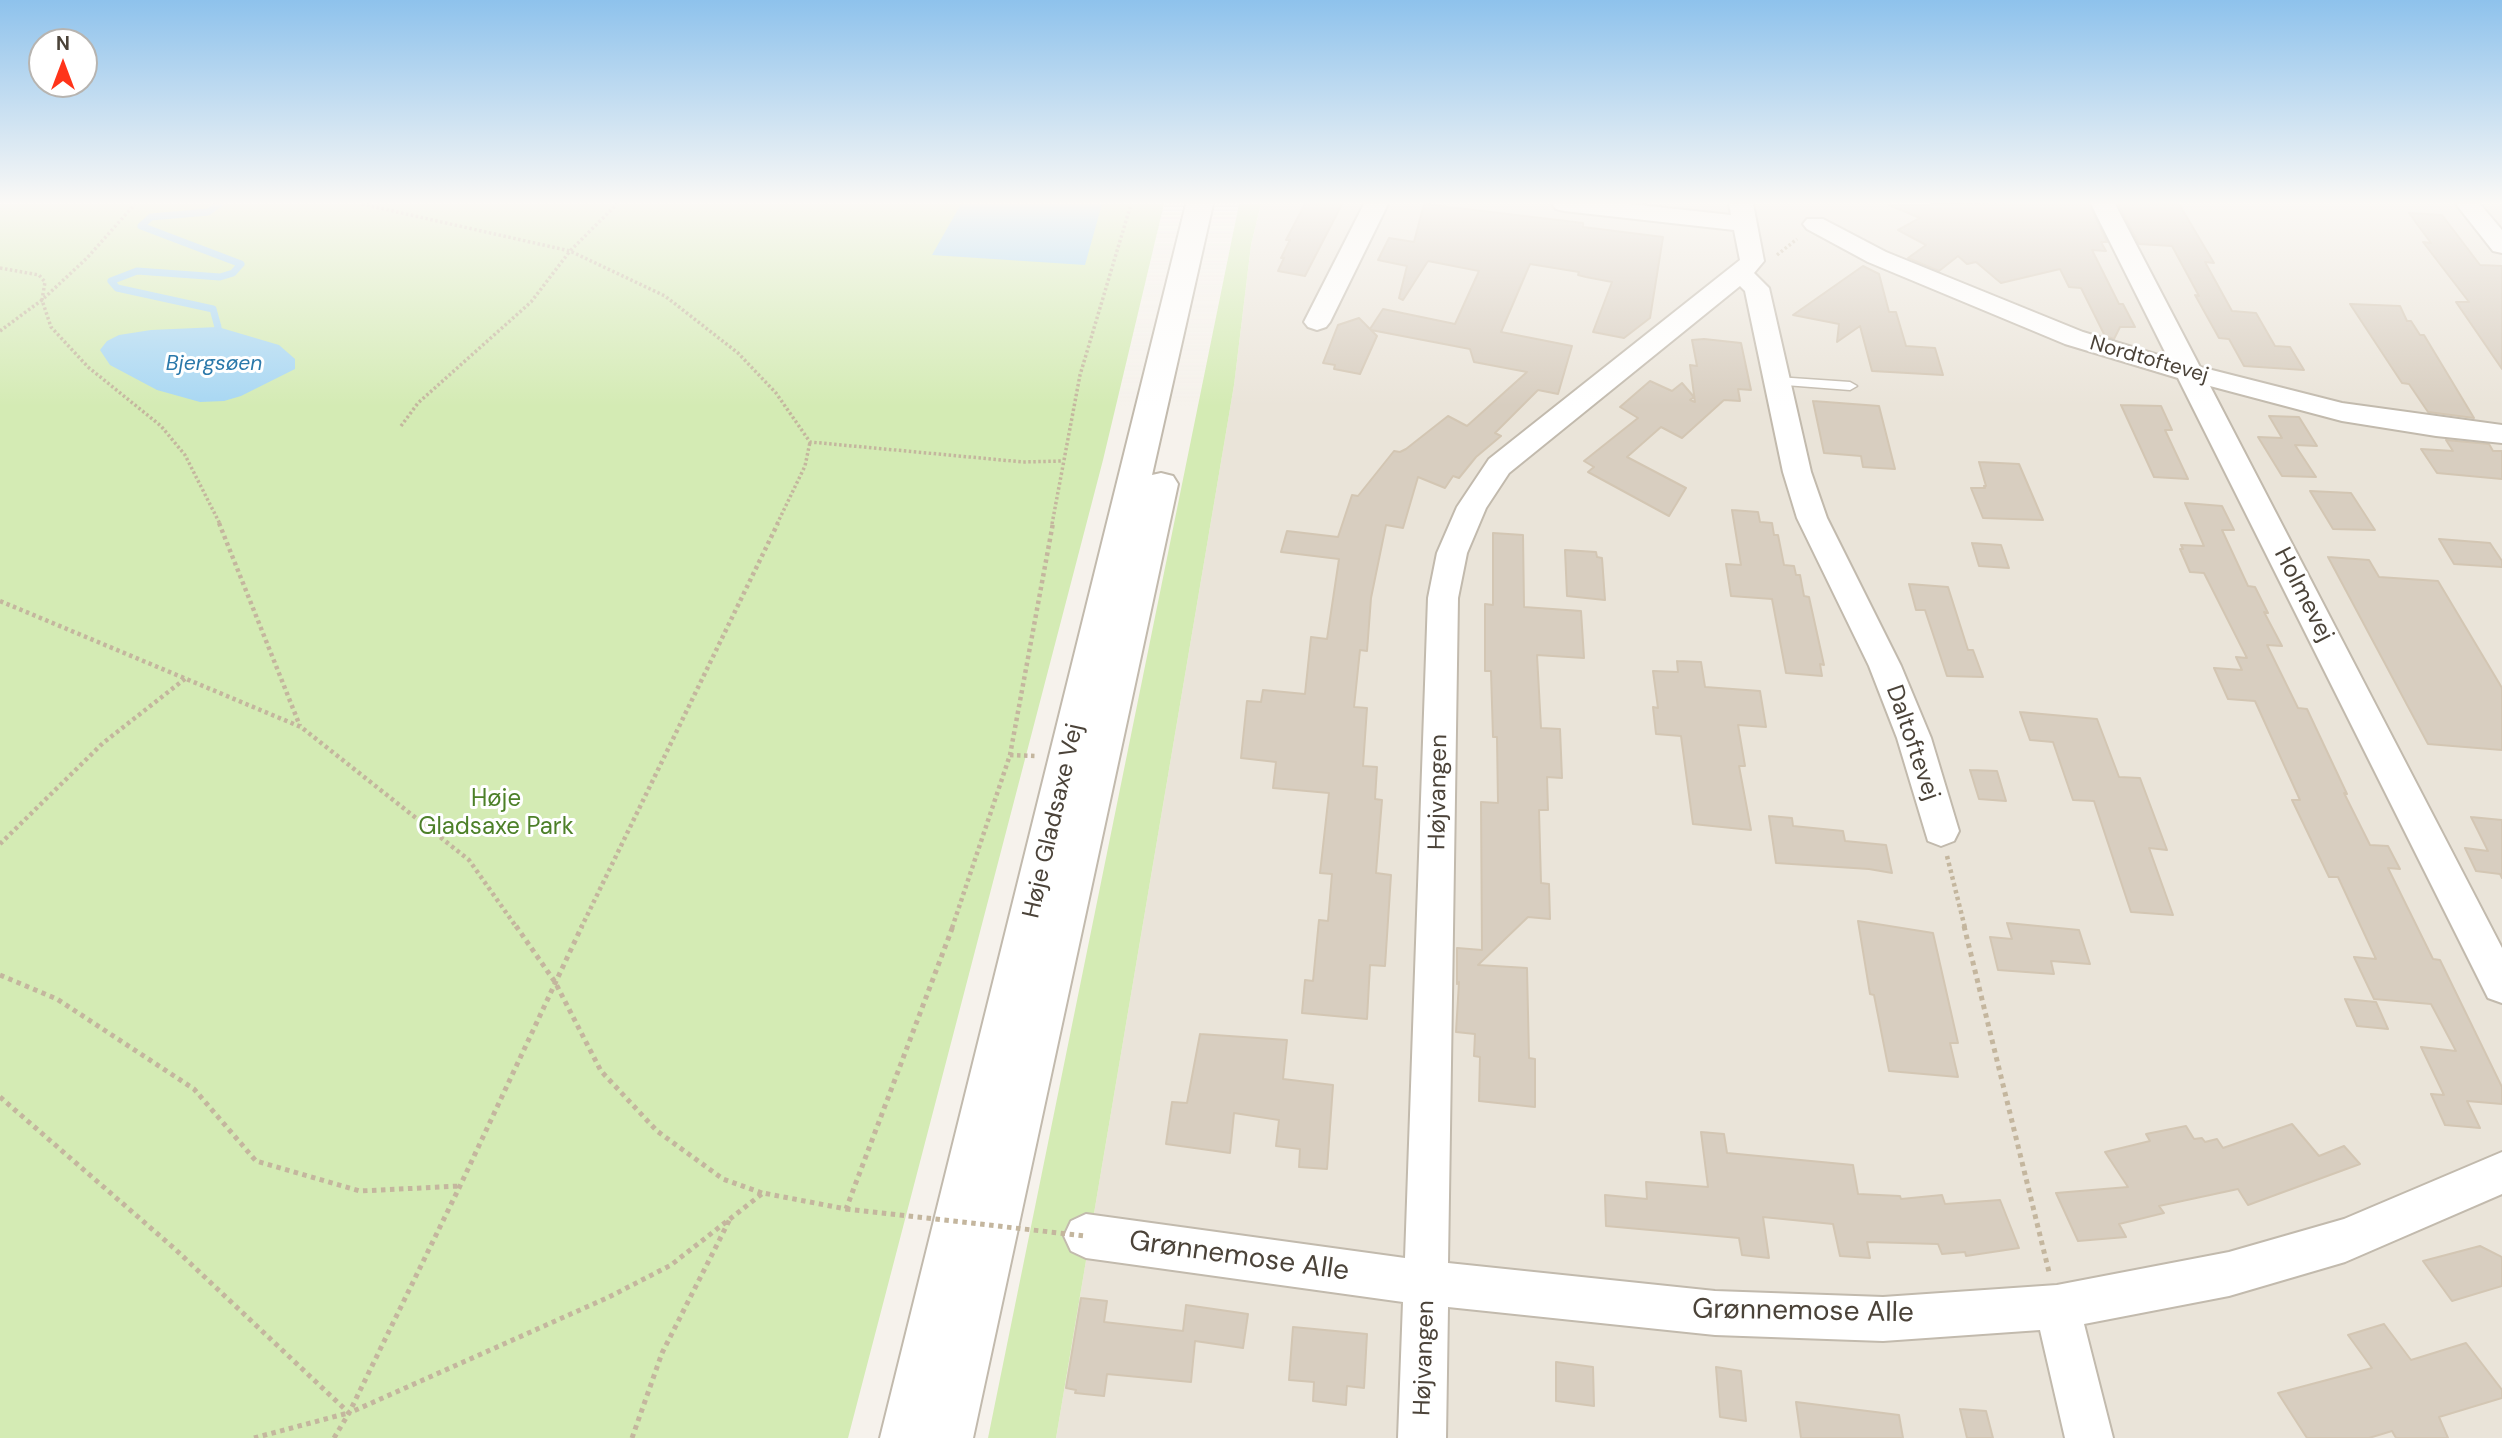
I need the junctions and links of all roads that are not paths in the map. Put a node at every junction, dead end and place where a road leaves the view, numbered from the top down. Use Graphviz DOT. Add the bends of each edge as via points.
graph roads {
  1 [pos="1184,271"];
  2 [pos="1208,271"];
  3 [pos="1342,271"];
  4 [pos="1742,271"];
  5 [pos="1748,271"];
  6 [pos="1909,271"];
  7 [pos="2138,271"];
  8 [pos="1317,322"];
  9 [pos="2190,373"];
  10 [pos="1777,381"];
  11 [pos="1850,386"];
  12 [pos="2502,434"];
  13 [pos="1941,831"];
  14 [pos="2502,986"];
  15 [pos="2502,1173"];
  16 [pos="1086,1236"];
  17 [pos="1427,1283"];
  18 [pos="2057,1307"];
  19 [pos="907,1438"];
  20 [pos="946,1438"];
  21 [pos="1422,1438"];
  22 [pos="2089,1438"];
  1 -- 19 [label="street, Høje Gladsaxe Vej"];
  2 -- 20 [label="street, Høje Gladsaxe Vej"];
  3 -- 8 [label="street"];
  4 -- 17 [label="street, Højvangen" via="1499,467 1472,507 1452,553 1443,598"];
  5 -- 10 [label="street, Daltoftevej" via="1758,288"];
  6 -- 9 [label="street, Nordtoftevej" via="2074,338"];
  7 -- 9 [label="street, Holmevej"];
  9 -- 12 [label="street, Nordtoftevej" via="2342,412"];
  9 -- 14 [label="street, Holmevej"];
  10 -- 11 [label="lane"];
  10 -- 13 [label="street, Daltoftevej" via="1812,518 1885,666 1914,738"];
  15 -- 18 [label="street, Grønnemose Alle" via="2345,1240 2229,1274"];
  16 -- 17 [label="street, Grønnemose Alle"];
  17 -- 18 [label="street, Grønnemose Alle" via="1714,1313 1883,1319"];
  17 -- 21 [label="street, Højvangen"];
  18 -- 22 [label="street"];
}
